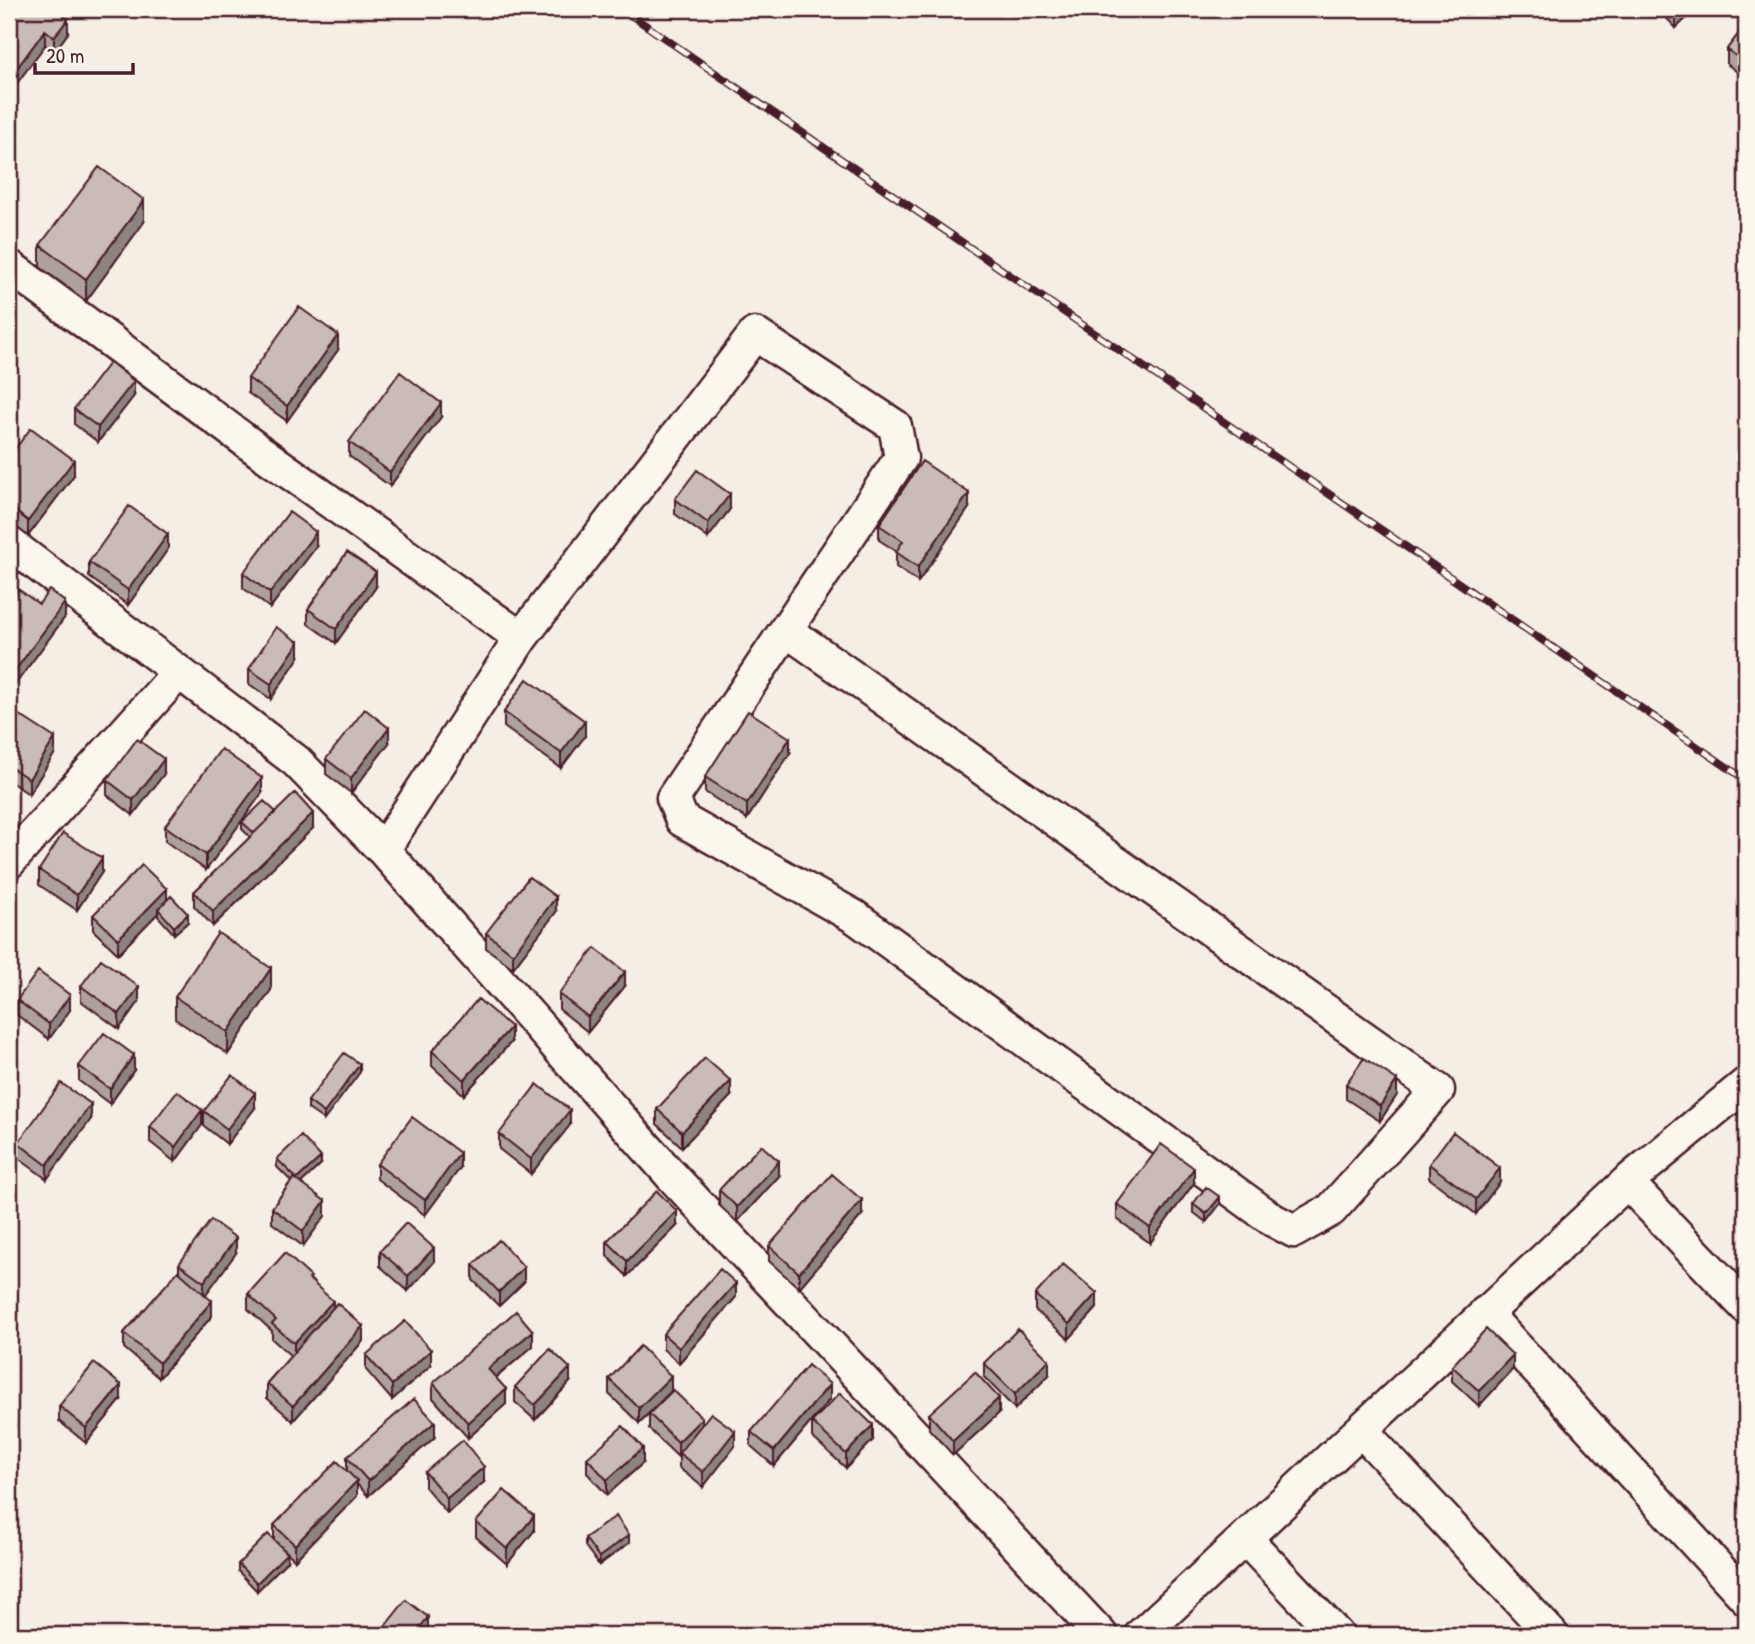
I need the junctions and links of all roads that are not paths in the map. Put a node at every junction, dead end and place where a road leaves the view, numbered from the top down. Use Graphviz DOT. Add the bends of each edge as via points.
graph roads {
  1 [pos="9,266"];
  2 [pos="9,543"];
  3 [pos="786,630"];
  4 [pos="521,638"];
  5 [pos="179,672"];
  6 [pos="383,850"];
  7 [pos="9,862"];
  8 [pos="1746,1084"];
  9 [pos="1626,1182"];
  10 [pos="1746,1307"];
  11 [pos="1485,1313"];
  12 [pos="1361,1430"];
  13 [pos="1245,1538"];
  14 [pos="1746,1598"];
  15 [pos="1101,1635"];
  16 [pos="1141,1635"];
  17 [pos="1337,1635"];
  18 [pos="1552,1635"];
  1 -- 4 [label="street"];
  2 -- 5 [label="street"];
  3 -- 3 [label="street" via="673,799 682,820 855,917 1294,1231 1331,1210 1438,1090"];
  3 -- 4 [label="street" via="901,458 895,426 755,334"];
  4 -- 6 [label="street"];
  5 -- 6 [label="street" via="296,761"];
  5 -- 7 [label="street"];
  6 -- 15 [label="street" via="669,1173"];
  8 -- 9 [label="street"];
  9 -- 10 [label="street"];
  9 -- 11 [label="street"];
  11 -- 12 [label="street"];
  11 -- 14 [label="street"];
  12 -- 13 [label="street"];
  12 -- 18 [label="street"];
  13 -- 16 [label="street"];
  13 -- 17 [label="street"];
}
